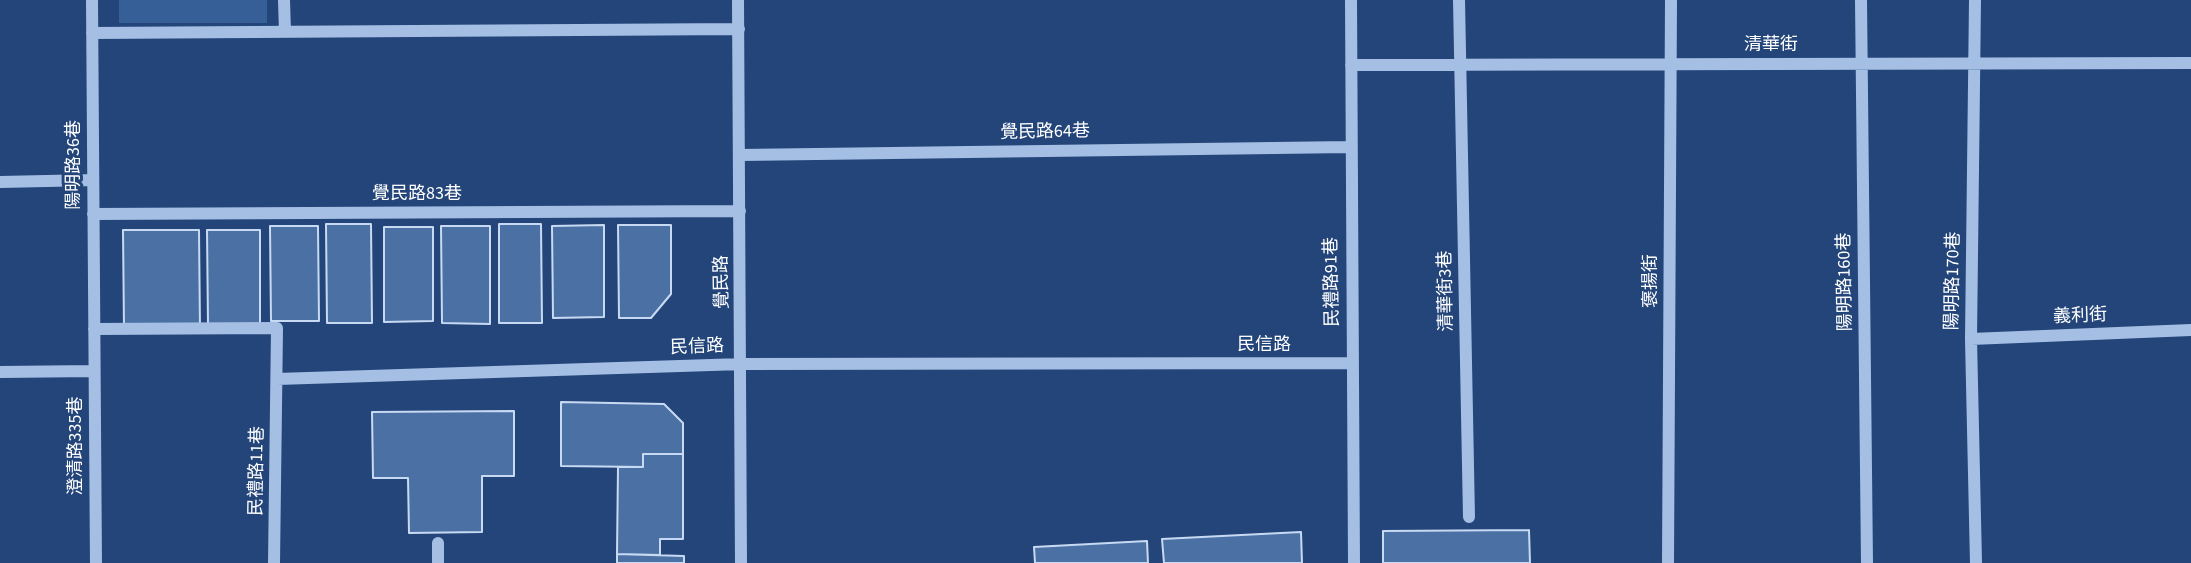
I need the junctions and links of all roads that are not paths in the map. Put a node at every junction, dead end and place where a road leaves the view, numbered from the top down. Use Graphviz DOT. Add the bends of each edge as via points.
graph roads {
  1 [pos="92,0"];
  2 [pos="284,0"];
  3 [pos="738,0"];
  4 [pos="1351,0"];
  5 [pos="1459,0"];
  6 [pos="1671,0"];
  7 [pos="1861,0"];
  8 [pos="1975,0"];
  9 [pos="739,29"];
  10 [pos="285,32"];
  11 [pos="92,33"];
  12 [pos="2191,62"];
  13 [pos="1861,63"];
  14 [pos="1975,63"];
  15 [pos="1460,64"];
  16 [pos="1672,64"];
  17 [pos="1351,65"];
  18 [pos="1350,147"];
  19 [pos="740,155"];
  20 [pos="93,180"];
  21 [pos="0,182"];
  22 [pos="740,211"];
  23 [pos="93,214"];
  24 [pos="94,329"];
  25 [pos="2191,330"];
  26 [pos="1971,339"];
  27 [pos="1352,363"];
  28 [pos="742,364"];
  29 [pos="94,371"];
  30 [pos="0,372"];
  31 [pos="277,379"];
  32 [pos="1469,517"];
  33 [pos="438,543"];
  34 [pos="96,563"];
  35 [pos="274,563"];
  36 [pos="438,563"];
  37 [pos="741,563"];
  38 [pos="1354,563"];
  39 [pos="1668,563"];
  40 [pos="1867,563"];
  41 [pos="1976,563"];
  1 -- 11 [label="street, 陽明路36巷"];
  2 -- 10 [label="street"];
  3 -- 9 [label="street, 覺民路"];
  4 -- 17 [label="street, 民禮路91巷"];
  5 -- 15 [label="street, 清華街3巷"];
  6 -- 16 [label="street, 褒揚街"];
  7 -- 13 [label="street, 陽明路160巷"];
  8 -- 14 [label="street, 陽明路170巷"];
  9 -- 10 [label="street"];
  9 -- 19 [label="street, 覺民路"];
  10 -- 11 [label="street"];
  11 -- 20 [label="street, 陽明路36巷"];
  12 -- 14 [label="street, 清華街"];
  13 -- 14 [label="street, 清華街"];
  13 -- 16 [label="street, 清華街"];
  13 -- 40 [label="street, 陽明路160巷"];
  14 -- 26 [label="street, 陽明路170巷"];
  15 -- 16 [label="street, 清華街"];
  15 -- 17 [label="street, 清華街"];
  15 -- 32 [label="street, 清華街3巷"];
  16 -- 39 [label="street, 褒揚街"];
  17 -- 18 [label="street, 民禮路91巷"];
  18 -- 19 [label="street, 覺民路64巷"];
  18 -- 27 [label="street, 民禮路91巷"];
  19 -- 22 [label="street, 覺民路"];
  20 -- 21 [label="street"];
  20 -- 23 [label="street, 陽明路36巷"];
  22 -- 23 [label="street, 覺民路83巷"];
  22 -- 28 [label="street, 覺民路"];
  23 -- 24 [label="street, 陽明路36巷"];
  24 -- 29 [label="street, 澄清路335巷"];
  24 -- 31 [label="street" via="277,328"];
  25 -- 26 [label="street, 義利街"];
  26 -- 41 [label="street, 陽明路170巷"];
  27 -- 28 [label="street, 民信路"];
  27 -- 38 [label="street, 民禮路91巷"];
  28 -- 31 [label="street, 民信路"];
  28 -- 37 [label="street, 覺民路"];
  29 -- 30 [label="street"];
  29 -- 34 [label="street, 澄清路335巷"];
  31 -- 35 [label="street, 民禮路11巷"];
  33 -- 36 [label="street"];
}
